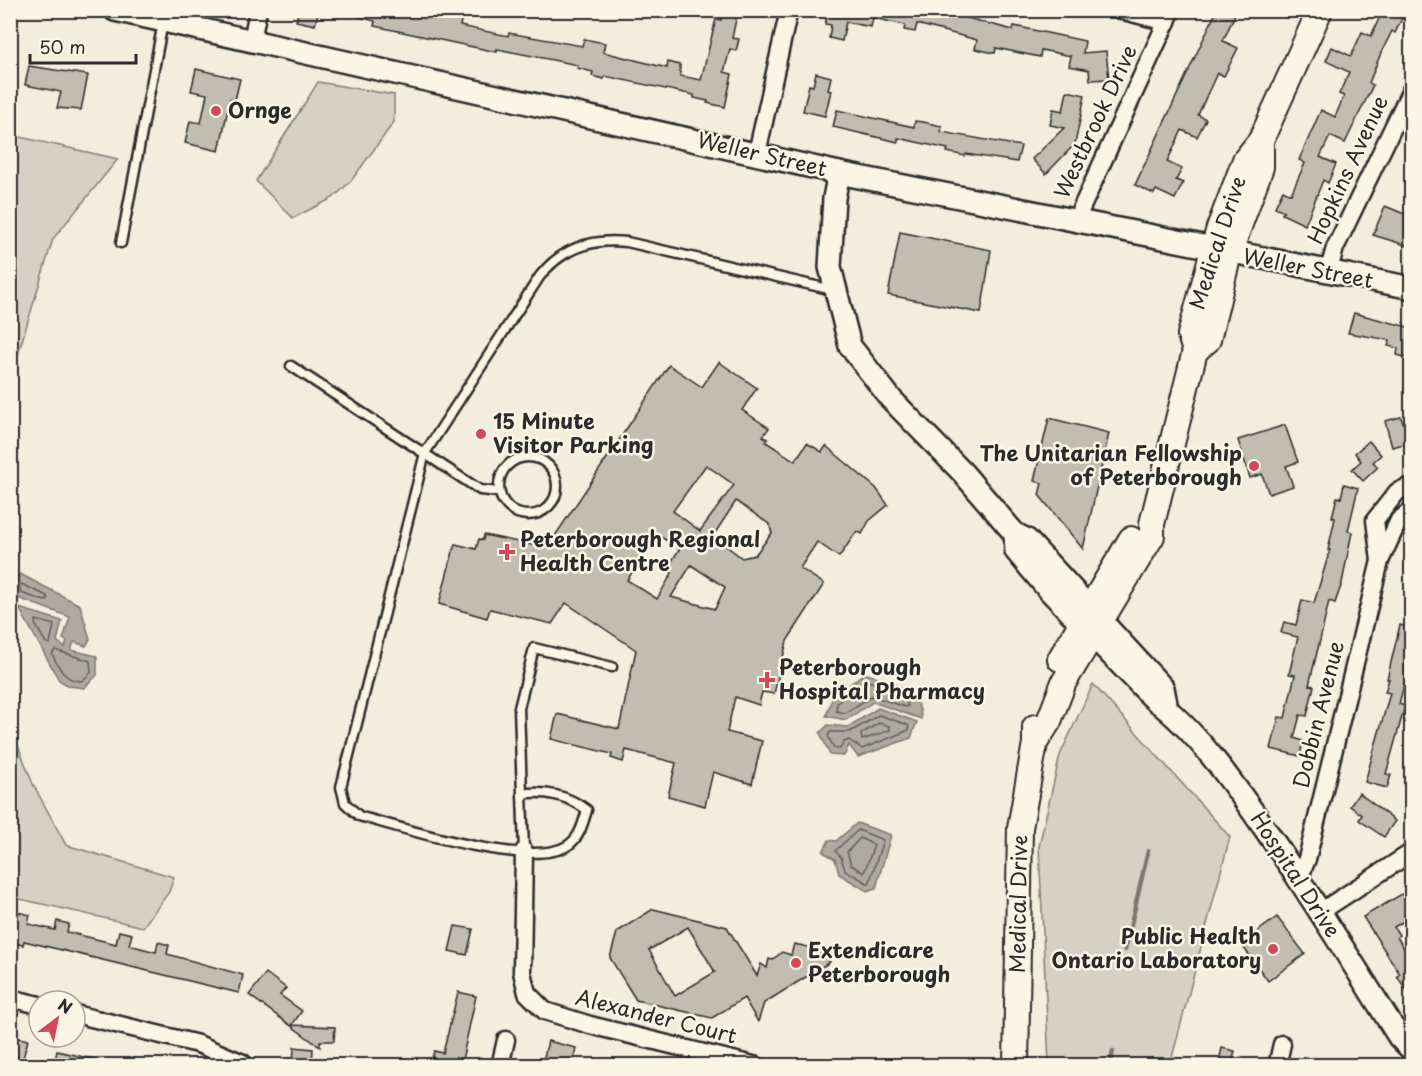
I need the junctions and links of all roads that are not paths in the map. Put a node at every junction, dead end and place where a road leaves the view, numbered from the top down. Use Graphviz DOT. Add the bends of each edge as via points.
graph roads {
  1 [pos="115,10"];
  2 [pos="258,10"];
  3 [pos="789,10"];
  4 [pos="1120,10"];
  5 [pos="1320,10"];
  6 [pos="1170,16"];
  7 [pos="163,21"];
  8 [pos="252,41"];
  9 [pos="1412,88"];
  10 [pos="757,153"];
  11 [pos="838,173"];
  12 [pos="1076,220"];
  13 [pos="121,243"];
  14 [pos="1220,252"];
  15 [pos="1328,273"];
  16 [pos="1412,288"];
  17 [pos="836,290"];
  18 [pos="291,366"];
  19 [pos="425,453"];
  20 [pos="1412,485"];
  21 [pos="499,492"];
  22 [pos="1412,510"];
  23 [pos="1380,561"];
  24 [pos="1091,621"];
  25 [pos="612,667"];
  26 [pos="522,794"];
  27 [pos="524,851"];
  28 [pos="1412,852"];
  29 [pos="1299,879"];
  30 [pos="1320,912"];
  31 [pos="10,998"];
  32 [pos="27,1002"];
  33 [pos="87,1017"];
  34 [pos="506,1040"];
  35 [pos="1282,1044"];
  36 [pos="1412,1050"];
  37 [pos="242,1065"];
  38 [pos="500,1065"];
  39 [pos="757,1065"];
  40 [pos="1016,1065"];
  41 [pos="1277,1065"];
  1 -- 7 [label="street, Weller Street"];
  2 -- 8 [label="street"];
  3 -- 10 [label="street"];
  4 -- 6 [label="street"];
  5 -- 14 [label="main road, Medical Drive" via="1261,140 1261,167"];
  6 -- 12 [label="street, Westbrook Drive"];
  7 -- 8 [label="street, Weller Street"];
  7 -- 13 [label="lane"];
  8 -- 10 [label="street, Weller Street"];
  9 -- 15 [label="street, Hopkins Avenue" via="1335,248"];
  10 -- 11 [label="street, Weller Street"];
  11 -- 12 [label="street, Weller Street"];
  11 -- 17 [label="street, Hospital Drive" via="830,267"];
  12 -- 14 [label="street, Weller Street"];
  14 -- 15 [label="street, Weller Street"];
  14 -- 24 [label="main road, Medical Drive" via="1208,340 1195,351 1152,536"];
  15 -- 16 [label="street, Weller Street"];
  17 -- 19 [label="lane" via="627,242 608,240 578,246 555,260 540,276"];
  17 -- 24 [label="street, Hospital Drive" via="850,346 891,399 1015,534 1027,540"];
  18 -- 19 [label="lane"];
  19 -- 21 [label="lane" via="480,490"];
  19 -- 27 [label="lane" via="341,787 345,803 359,816 497,852"];
  20 -- 23 [label="street, Dobbin Avenue" via="1397,492 1375,520"];
  21 -- 21 [label="lane" via="516,514 534,515 552,500 557,479 553,470 537,458 517,459 502,472"];
  22 -- 23 [label="street, Dobbin Avenue" via="1399,520"];
  23 -- 29 [label="street, Dobbin Avenue"];
  24 -- 29 [label="street, Hospital Drive" via="1152,698 1167,709 1229,777"];
  24 -- 40 [label="main road, Medical Drive" via="1049,721 1035,743 1020,828"];
  25 -- 26 [label="lane" via="534,648 519,708"];
  26 -- 27 [label="lane"];
  26 -- 27 [label="lane" via="538,791 575,801 587,810 579,835 569,845 558,850"];
  27 -- 39 [label="street, Alexander Court" via="522,972 527,993 545,1011"];
  28 -- 30 [label="street"];
  29 -- 30 [label="street, Hospital Drive"];
  30 -- 36 [label="street, Hospital Drive" via="1399,1037"];
  31 -- 32 [label="street"];
  33 -- 37 [label="street" via="198,1044"];
  34 -- 38 [label="street"];
  35 -- 41 [label="street"];
}
